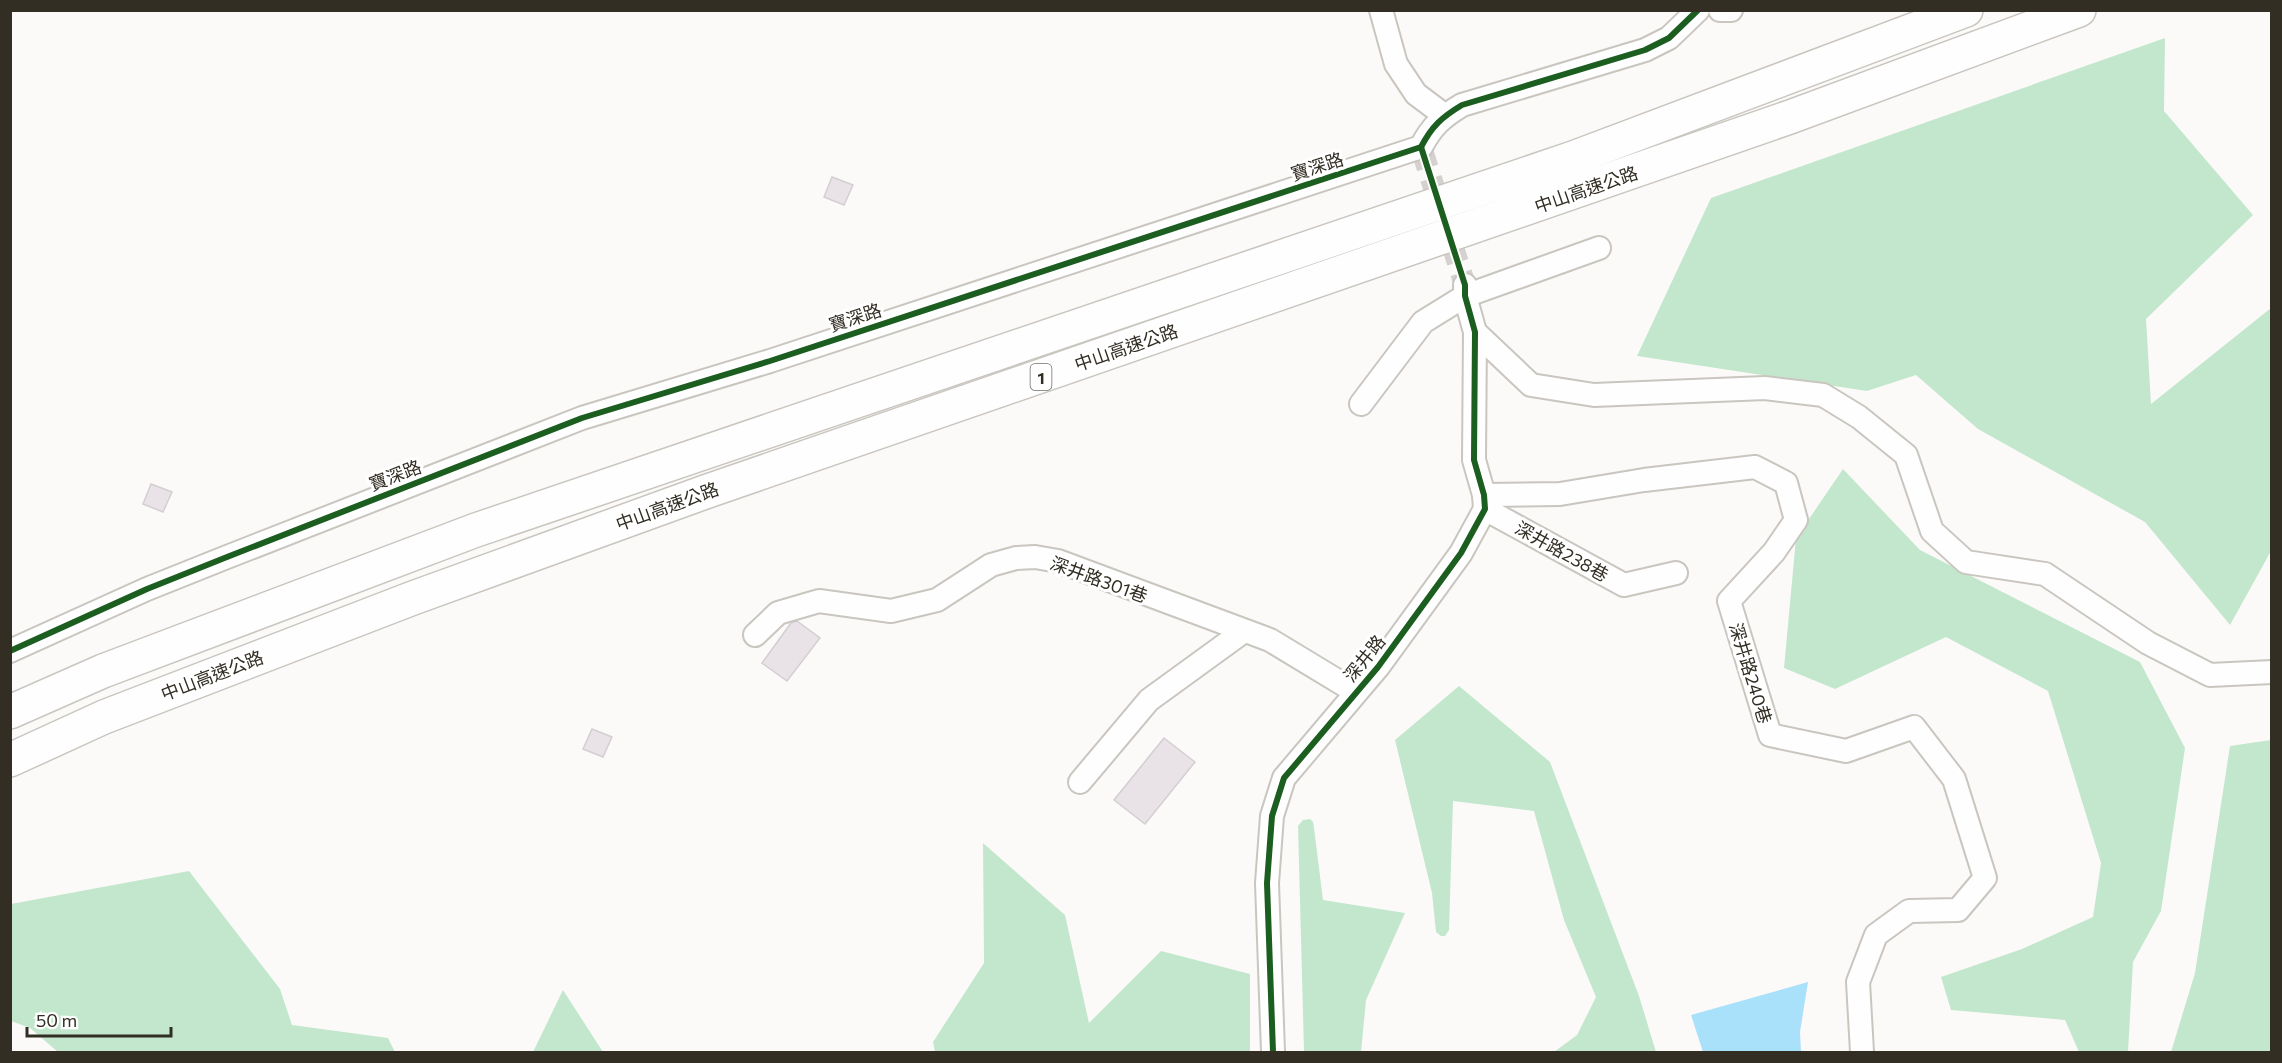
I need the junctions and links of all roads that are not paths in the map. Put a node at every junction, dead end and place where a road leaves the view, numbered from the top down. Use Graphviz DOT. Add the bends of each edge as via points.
graph roads {
  1 [pos="1381,10"];
  2 [pos="1698,10"];
  3 [pos="1720,10"];
  4 [pos="1731,10"];
  5 [pos="1966,10"];
  6 [pos="2079,10"];
  7 [pos="1444,115"];
  8 [pos="1599,248"];
  9 [pos="1465,291"];
  10 [pos="1475,332"];
  11 [pos="1361,404"];
  12 [pos="1484,502"];
  13 [pos="1676,573"];
  14 [pos="1244,631"];
  15 [pos="755,635"];
  16 [pos="10,651"];
  17 [pos="2271,672"];
  18 [pos="1356,692"];
  19 [pos="10,712"];
  20 [pos="10,760"];
  21 [pos="1080,782"];
  22 [pos="1273,1053"];
  23 [pos="1862,1053"];
  1 -- 7 [label="street" via="1396,64 1416,94"];
  2 -- 7 [label="street, 寶深路" via="1657,46 1462,105"];
  3 -- 4 [label="street"];
  5 -- 19 [label="highway, 中山高速公路 / 1" via="1573,158 476,530 103,671"];
  6 -- 20 [label="highway, 中山高速公路 / 1" via="1790,117 705,492 413,598 104,717"];
  7 -- 16 [label="street, 寶深路" via="1421,147 770,361 582,418 167,581"];
  8 -- 9 [label="street"];
  9 -- 10 [label="street"];
  9 -- 11 [label="street" via="1423,322"];
  10 -- 12 [label="street" via="1474,460"];
  10 -- 17 [label="street" via="1531,384 1594,395 1765,388 1823,395 1859,417 1906,455 1932,531 1966,562 2045,574 2148,644 2210,675"];
  12 -- 13 [label="street, 深井路238巷" via="1624,585"];
  12 -- 18 [label="street, 深井路" via="1461,553"];
  12 -- 23 [label="street, 深井路240巷" via="1755,467 1786,483 1796,520 1774,552 1729,602 1770,735 1846,751 1914,727 1954,779 1985,878 1958,910 1908,911 1876,935 1858,982"];
  14 -- 15 [label="street, 深井路301巷" via="1058,561 1035,557 991,566 937,600 891,611 819,601 778,613"];
  14 -- 18 [label="street, 深井路301巷" via="1270,640"];
  14 -- 21 [label="street" via="1149,700"];
  18 -- 22 [label="street, 深井路" via="1284,778 1272,816 1267,883"];
}
